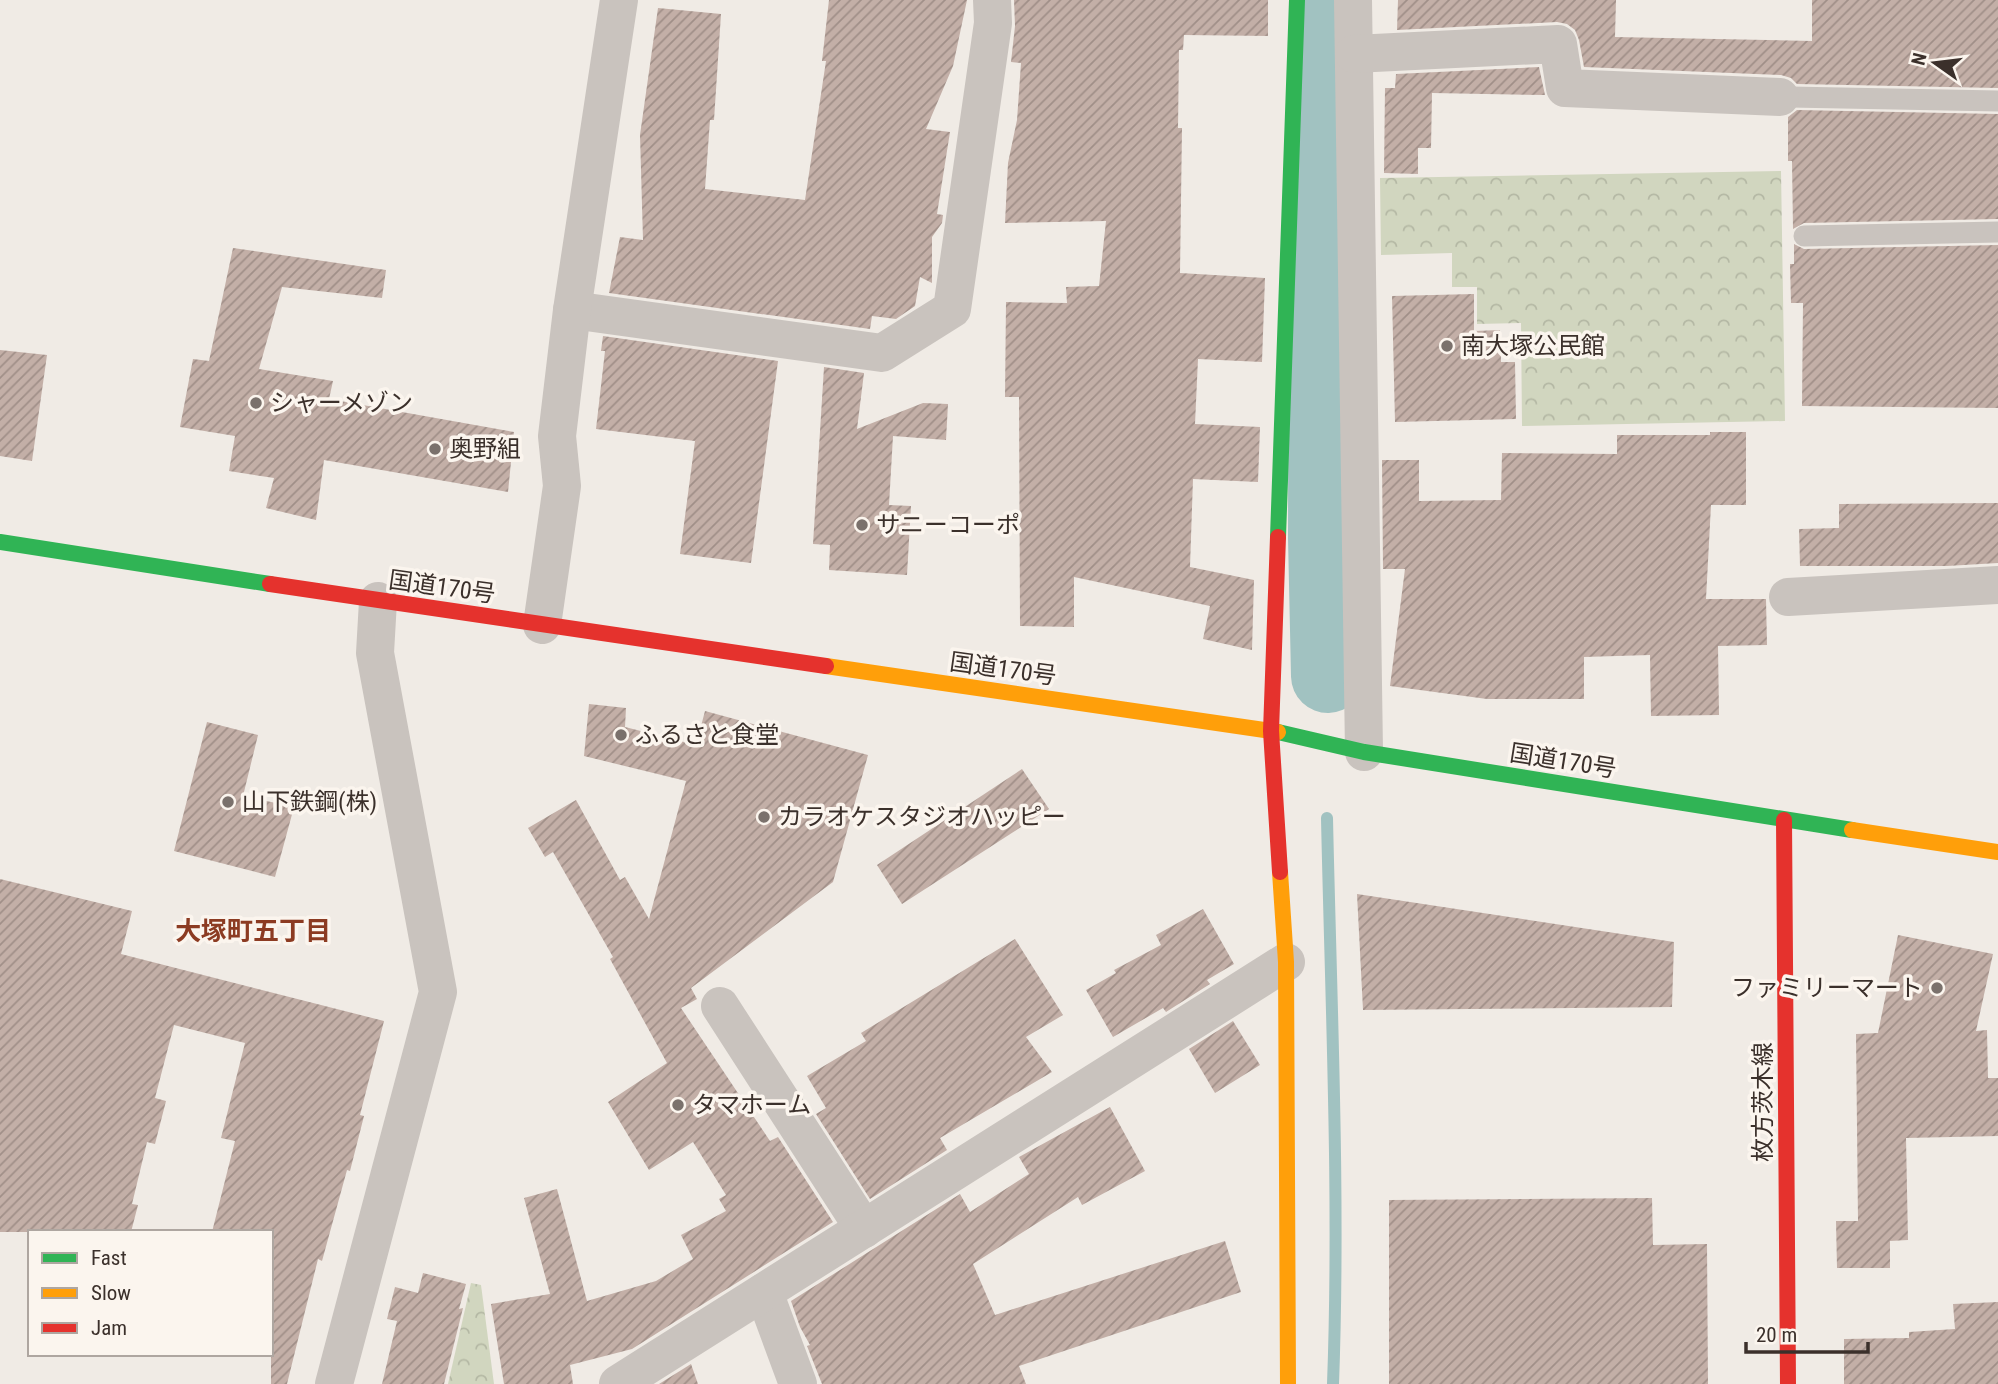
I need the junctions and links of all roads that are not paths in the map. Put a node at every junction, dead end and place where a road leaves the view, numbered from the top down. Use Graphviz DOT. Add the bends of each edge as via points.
graph roads {
  1 [pos="619,0"];
  2 [pos="992,0"];
  3 [pos="1297,0"];
  4 [pos="1353,0"];
  5 [pos="1354,54"];
  6 [pos="1785,97"];
  7 [pos="1998,101"];
  8 [pos="1998,232"];
  9 [pos="1804,236"];
  10 [pos="572,310"];
  11 [pos="0,542"];
  12 [pos="1998,585"];
  13 [pos="1788,597"];
  14 [pos="378,601"];
  15 [pos="542,625"];
  16 [pos="1271,731"];
  17 [pos="1364,752"];
  18 [pos="1784,820"];
  19 [pos="1998,852"];
  20 [pos="1286,962"];
  21 [pos="720,1006"];
  22 [pos="864,1229"];
  23 [pos="764,1293"];
  24 [pos="334,1384"];
  25 [pos="618,1384"];
  26 [pos="798,1384"];
  27 [pos="1288,1384"];
  28 [pos="1788,1384"];
  1 -- 10 [label="street"];
  2 -- 10 [label="street" via="993,23 952,309 882,353"];
  3 -- 16 [label="main road"];
  4 -- 5 [label="street"];
  5 -- 6 [label="street" via="1558,44 1565,88"];
  5 -- 17 [label="street"];
  6 -- 7 [label="lane"];
  8 -- 9 [label="lane"];
  10 -- 15 [label="street" via="556,436 562,486"];
  11 -- 14 [label="main road, 国道170号"];
  12 -- 13 [label="street"];
  14 -- 15 [label="main road, 国道170号"];
  14 -- 24 [label="street" via="375,653 438,992"];
  15 -- 16 [label="main road, 国道170号"];
  16 -- 17 [label="main road, 国道170号"];
  16 -- 20 [label="main road"];
  17 -- 18 [label="main road, 国道170号"];
  18 -- 19 [label="main road, 国道170号"];
  18 -- 28 [label="main road, 枚方茨木線"];
  20 -- 22 [label="street"];
  20 -- 27 [label="main road"];
  21 -- 22 [label="street"];
  22 -- 23 [label="street"];
  23 -- 25 [label="street"];
  23 -- 26 [label="street"];
}
